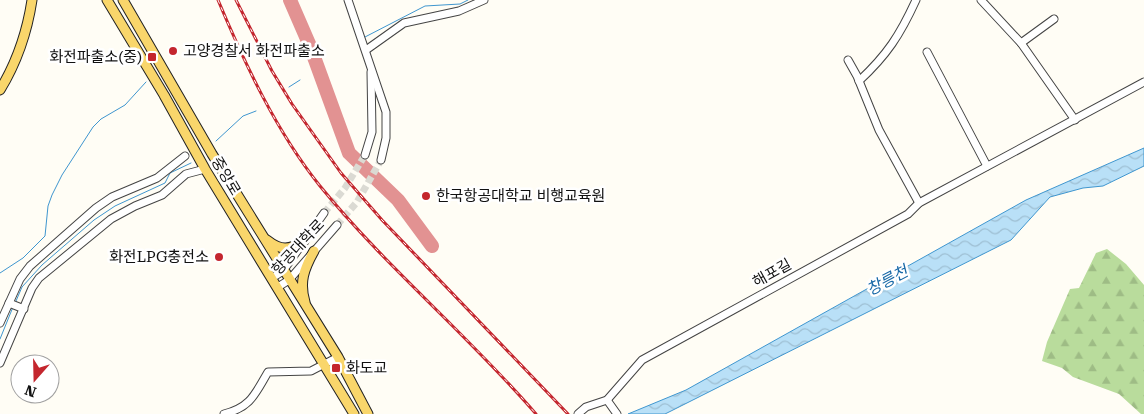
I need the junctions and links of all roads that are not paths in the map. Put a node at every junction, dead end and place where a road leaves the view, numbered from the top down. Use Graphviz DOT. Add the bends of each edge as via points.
graph roads {
  1 [pos="32,0"];
  2 [pos="107,0"];
  3 [pos="123,0"];
  4 [pos="348,0"];
  5 [pos="484,0"];
  6 [pos="916,0"];
  7 [pos="982,0"];
  8 [pos="1054,19"];
  9 [pos="1021,43"];
  10 [pos="366,48"];
  11 [pos="927,52"];
  12 [pos="370,59"];
  13 [pos="848,60"];
  14 [pos="859,81"];
  15 [pos="1144,82"];
  16 [pos="0,90"];
  17 [pos="1075,120"];
  18 [pos="365,155"];
  19 [pos="185,156"];
  20 [pos="381,160"];
  21 [pos="987,166"];
  22 [pos="205,169"];
  23 [pos="919,203"];
  24 [pos="324,213"];
  25 [pos="337,225"];
  26 [pos="263,237"];
  27 [pos="304,241"];
  28 [pos="314,251"];
  29 [pos="283,271"];
  30 [pos="272,278"];
  31 [pos="289,280"];
  32 [pos="278,287"];
  33 [pos="9,303"];
  34 [pos="24,309"];
  35 [pos="307,310"];
  36 [pos="0,323"];
  37 [pos="338,357"];
  38 [pos="0,363"];
  39 [pos="324,364"];
  40 [pos="608,400"];
  41 [pos="224,414"];
  42 [pos="354,414"];
  43 [pos="368,414"];
  44 [pos="578,414"];
  45 [pos="617,414"];
  1 -- 16 [label="main road" via="15,64"];
  2 -- 22 [label="main road, 중앙로"];
  3 -- 26 [label="main road, 중앙로"];
  4 -- 10 [label="street"];
  5 -- 10 [label="street" via="458,11 404,23"];
  6 -- 14 [label="street" via="884,58"];
  7 -- 9 [label="street"];
  8 -- 9 [label="street"];
  9 -- 17 [label="street"];
  10 -- 12 [label="street"];
  11 -- 21 [label="street"];
  12 -- 18 [label="street" via="372,132"];
  12 -- 20 [label="street" via="386,112 386,138"];
  13 -- 14 [label="street"];
  14 -- 23 [label="street" via="879,130"];
  15 -- 17 [label="street, 해포길"];
  17 -- 21 [label="street, 해포길"];
  19 -- 33 [label="street" via="157,178 112,197 96,208 30,266"];
  21 -- 23 [label="street, 해포길"];
  22 -- 30 [label="main road, 중앙로"];
  22 -- 34 [label="street" via="186,174 162,195 111,219 39,278"];
  23 -- 40 [label="street, 해포길" via="908,214 642,360"];
  24 -- 27 [label="street, 항공대학로"];
  25 -- 28 [label="street, 항공대학로"];
  26 -- 27 [label="main road" via="274,246 285,249"];
  26 -- 29 [label="main road, 중앙로"];
  27 -- 29 [label="street, 항공대학로"];
  28 -- 31 [label="street, 항공대학로"];
  28 -- 35 [label="main road" via="302,276"];
  29 -- 30 [label="street, 항공대학로"];
  29 -- 31 [label="main road, 중앙로"];
  30 -- 32 [label="main road, 중앙로"];
  31 -- 32 [label="street, 항공대학로"];
  31 -- 35 [label="main road, 중앙로"];
  32 -- 39 [label="main road, 중앙로"];
  33 -- 34 [label="street"];
  33 -- 36 [label="street"];
  34 -- 38 [label="street"];
  35 -- 37 [label="main road, 중앙로"];
  37 -- 39 [label="street"];
  37 -- 43 [label="main road, 중앙로"];
  39 -- 41 [label="street" via="311,370 268,372 254,396 240,410"];
  39 -- 42 [label="main road, 중앙로"];
  40 -- 44 [label="street" via="586,407"];
  40 -- 45 [label="street"];
}
